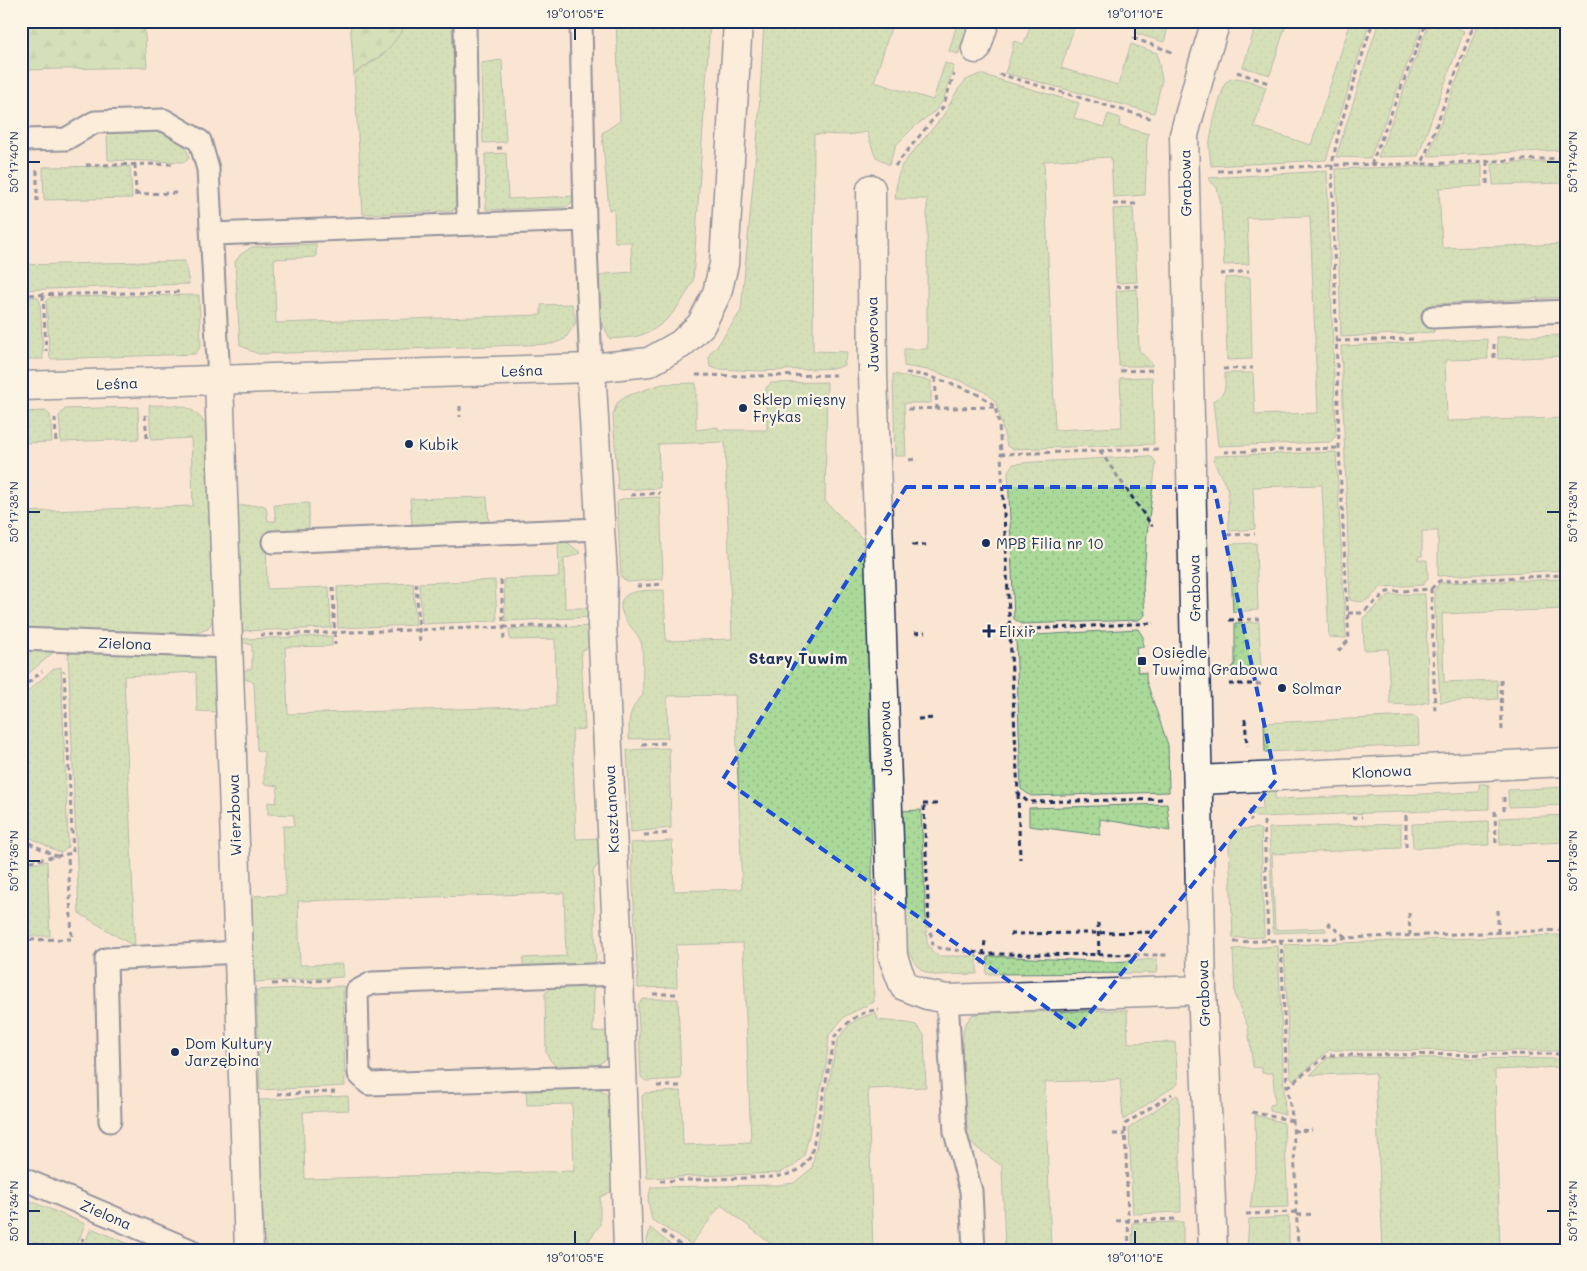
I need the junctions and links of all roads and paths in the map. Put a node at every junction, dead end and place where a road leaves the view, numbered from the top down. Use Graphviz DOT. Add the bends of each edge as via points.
graph roads {
  1 [pos="465,21"];
  2 [pos="581,21"];
  3 [pos="738,21"];
  4 [pos="985,21"];
  5 [pos="1216,21"];
  6 [pos="1373,21"];
  7 [pos="1427,21"];
  8 [pos="1455,21"];
  9 [pos="1475,21"];
  10 [pos="1473,28"];
  11 [pos="1133,38"];
  12 [pos="976,49"];
  13 [pos="1172,52"];
  14 [pos="955,70"];
  15 [pos="1237,72"];
  16 [pos="1007,77"];
  17 [pos="1268,83"];
  18 [pos="1159,121"];
  19 [pos="21,140"];
  20 [pos="906,154"];
  21 [pos="1566,158"];
  22 [pos="1487,161"];
  23 [pos="86,164"];
  24 [pos="135,164"];
  25 [pos="183,164"];
  26 [pos="1422,164"];
  27 [pos="37,165"];
  28 [pos="1332,165"];
  29 [pos="1371,165"];
  30 [pos="1212,172"];
  31 [pos="1488,186"];
  32 [pos="871,189"];
  33 [pos="184,192"];
  34 [pos="37,201"];
  35 [pos="1113,204"];
  36 [pos="1140,204"];
  37 [pos="585,220"];
  38 [pos="468,224"];
  39 [pos="212,234"];
  40 [pos="1249,271"];
  41 [pos="1219,274"];
  42 [pos="1142,286"];
  43 [pos="1116,287"];
  44 [pos="193,292"];
  45 [pos="43,294"];
  46 [pos="21,295"];
  47 [pos="1566,311"];
  48 [pos="1433,316"];
  49 [pos="1418,339"];
  50 [pos="1336,341"];
  51 [pos="46,354"];
  52 [pos="591,368"];
  53 [pos="1253,368"];
  54 [pos="1222,369"];
  55 [pos="1157,370"];
  56 [pos="1120,371"];
  57 [pos="689,374"];
  58 [pos="872,374"];
  59 [pos="935,378"];
  60 [pos="219,380"];
  61 [pos="21,386"];
  62 [pos="994,407"];
  63 [pos="937,408"];
  64 [pos="145,409"];
  65 [pos="55,410"];
  66 [pos="907,418"];
  67 [pos="147,439"];
  68 [pos="56,442"];
  69 [pos="1339,448"];
  70 [pos="1161,449"];
  71 [pos="1100,451"];
  72 [pos="909,452"];
  73 [pos="1220,452"];
  74 [pos="1001,454"];
  75 [pos="916,459"];
  76 [pos="909,460"];
  77 [pos="910,470"];
  78 [pos="660,493"];
  79 [pos="622,495"];
  80 [pos="1152,526"];
  81 [pos="600,529"];
  82 [pos="1255,534"];
  83 [pos="1226,535"];
  84 [pos="912,536"];
  85 [pos="273,542"];
  86 [pos="928,545"];
  87 [pos="1566,575"];
  88 [pos="501,580"];
  89 [pos="416,583"];
  90 [pos="664,584"];
  91 [pos="636,586"];
  92 [pos="333,587"];
  93 [pos="1431,589"];
  94 [pos="1348,613"];
  95 [pos="1259,619"];
  96 [pos="1229,620"];
  97 [pos="1154,623"];
  98 [pos="602,624"];
  99 [pos="504,627"];
  100 [pos="419,630"];
  101 [pos="1010,630"];
  102 [pos="335,632"];
  103 [pos="924,632"];
  104 [pos="268,635"];
  105 [pos="21,639"];
  106 [pos="504,640"];
  107 [pos="64,641"];
  108 [pos="917,642"];
  109 [pos="420,643"];
  110 [pos="335,645"];
  111 [pos="228,647"];
  112 [pos="1338,651"];
  113 [pos="1501,680"];
  114 [pos="1221,684"];
  115 [pos="1261,684"];
  116 [pos="1435,712"];
  117 [pos="935,718"];
  118 [pos="1245,719"];
  119 [pos="920,727"];
  120 [pos="1502,734"];
  121 [pos="668,743"];
  122 [pos="634,744"];
  123 [pos="1247,750"];
  124 [pos="1566,762"];
  125 [pos="1199,780"];
  126 [pos="1018,793"];
  127 [pos="924,795"];
  128 [pos="1166,800"];
  129 [pos="924,804"];
  130 [pos="939,804"];
  131 [pos="1495,811"];
  132 [pos="1406,815"];
  133 [pos="1362,817"];
  134 [pos="1352,818"];
  135 [pos="1264,821"];
  136 [pos="671,833"];
  137 [pos="637,836"];
  138 [pos="21,838"];
  139 [pos="1496,845"];
  140 [pos="1406,848"];
  141 [pos="68,855"];
  142 [pos="57,857"];
  143 [pos="1020,859"];
  144 [pos="21,864"];
  145 [pos="1498,910"];
  146 [pos="1409,913"];
  147 [pos="1098,923"];
  148 [pos="1327,923"];
  149 [pos="1565,930"];
  150 [pos="1163,932"];
  151 [pos="1498,932"];
  152 [pos="1098,933"];
  153 [pos="1010,934"];
  154 [pos="1410,935"];
  155 [pos="1347,938"];
  156 [pos="21,940"];
  157 [pos="1268,940"];
  158 [pos="1281,940"];
  159 [pos="985,941"];
  160 [pos="1244,942"];
  161 [pos="239,952"];
  162 [pos="983,954"];
  163 [pos="1099,955"];
  164 [pos="1172,955"];
  165 [pos="1566,959"];
  166 [pos="982,966"];
  167 [pos="619,974"];
  168 [pos="1202,990"];
  169 [pos="652,994"];
  170 [pos="678,994"];
  171 [pos="947,999"];
  172 [pos="877,1010"];
  173 [pos="1566,1054"];
  174 [pos="623,1076"];
  175 [pos="656,1086"];
  176 [pos="681,1086"];
  177 [pos="1287,1088"];
  178 [pos="336,1092"];
  179 [pos="1175,1092"];
  180 [pos="244,1095"];
  181 [pos="1252,1112"];
  182 [pos="110,1121"];
  183 [pos="1293,1121"];
  184 [pos="1566,1123"];
  185 [pos="1561,1124"];
  186 [pos="1312,1130"];
  187 [pos="1294,1131"];
  188 [pos="1113,1134"];
  189 [pos="1125,1134"];
  190 [pos="21,1178"];
  191 [pos="652,1181"];
  192 [pos="1246,1214"];
  193 [pos="1296,1214"];
  194 [pos="1315,1214"];
  195 [pos="1180,1218"];
  196 [pos="1128,1220"];
  197 [pos="1116,1221"];
  198 [pos="658,1228"];
  199 [pos="190,1250"];
  200 [pos="249,1250"];
  201 [pos="628,1250"];
  202 [pos="687,1250"];
  203 [pos="974,1250"];
  204 [pos="1129,1250"];
  205 [pos="1213,1250"];
  206 [pos="1298,1250"];
  1 -- 38 [label="lane"];
  2 -- 37 [label="lane"];
  3 -- 52 [label="street, Leśna" via="724,264 717,293 701,325 681,344 649,362"];
  4 -- 12 [label="street"];
  5 -- 125 [label="street, Grabowa" via="1184,135"];
  6 -- 28 [label="path"];
  7 -- 29 [label="path"];
  8 -- 10 [label="path"];
  9 -- 10 [label="path"];
  10 -- 26 [label="path"];
  11 -- 13 [label="path"];
  14 -- 20 [label="path" via="944,107"];
  15 -- 17 [label="path"];
  16 -- 18 [label="path"];
  19 -- 39 [label="lane" via="66,139 95,122 164,120 200,141 208,169"];
  21 -- 22 [label="path"];
  22 -- 26 [label="path"];
  22 -- 31 [label="path"];
  23 -- 24 [label="path"];
  24 -- 25 [label="path"];
  24 -- 33 [label="path" via="136,196"];
  26 -- 29 [label="path"];
  27 -- 34 [label="path"];
  28 -- 29 [label="path"];
  28 -- 30 [label="path"];
  28 -- 50 [label="path"];
  32 -- 58 [label="street, Jaworowa"];
  35 -- 36 [label="path"];
  37 -- 38 [label="lane"];
  37 -- 52 [label="lane"];
  38 -- 39 [label="lane"];
  39 -- 60 [label="lane"];
  40 -- 41 [label="path"];
  42 -- 43 [label="path"];
  44 -- 45 [label="path"];
  45 -- 46 [label="path"];
  45 -- 51 [label="path"];
  47 -- 48 [label="lane"];
  49 -- 50 [label="path"];
  50 -- 69 [label="path"];
  52 -- 60 [label="street, Leśna"];
  52 -- 81 [label="street, Kasztanowa"];
  53 -- 54 [label="path"];
  55 -- 56 [label="path"];
  57 -- 58 [label="path"];
  58 -- 59 [label="path" via="914,372"];
  58 -- 171 [label="street, Jaworowa" via="893,957 904,986"];
  59 -- 62 [label="path" via="966,390"];
  59 -- 63 [label="path"];
  60 -- 61 [label="street, Leśna"];
  60 -- 111 [label="street, Wierzbowa"];
  62 -- 63 [label="path"];
  62 -- 74 [label="path"];
  63 -- 66 [label="path" via="907,409"];
  64 -- 67 [label="path"];
  65 -- 68 [label="path"];
  69 -- 73 [label="path"];
  69 -- 94 [label="path"];
  70 -- 71 [label="path"];
  71 -- 74 [label="path"];
  71 -- 80 [label="path"];
  72 -- 76 [label="path"];
  74 -- 101 [label="path"];
  75 -- 76 [label="path"];
  76 -- 77 [label="path"];
  78 -- 79 [label="path"];
  81 -- 85 [label="lane"];
  81 -- 98 [label="street, Kasztanowa"];
  82 -- 83 [label="path"];
  84 -- 86 [label="path" via="913,545"];
  87 -- 93 [label="path" via="1439,581"];
  88 -- 99 [label="path"];
  89 -- 100 [label="path"];
  90 -- 91 [label="path"];
  92 -- 102 [label="path"];
  93 -- 94 [label="path" via="1387,592 1362,613"];
  93 -- 116 [label="path"];
  94 -- 112 [label="path" via="1349,640"];
  95 -- 96 [label="path"];
  97 -- 101 [label="path"];
  98 -- 99 [label="path"];
  98 -- 167 [label="street, Kasztanowa"];
  99 -- 100 [label="path"];
  99 -- 106 [label="path"];
  100 -- 102 [label="path"];
  100 -- 109 [label="path"];
  101 -- 126 [label="path"];
  102 -- 104 [label="path"];
  102 -- 110 [label="path"];
  103 -- 108 [label="path" via="916,632"];
  105 -- 107 [label="lane, Zielona"];
  107 -- 111 [label="lane, Zielona"];
  107 -- 141 [label="path" via="73,854"];
  111 -- 161 [label="street, Wierzbowa"];
  113 -- 120 [label="path"];
  114 -- 115 [label="path"];
  117 -- 119 [label="path" via="920,719"];
  118 -- 123 [label="path"];
  121 -- 122 [label="path"];
  124 -- 125 [label="street, Klonowa"];
  125 -- 168 [label="street, Grabowa"];
  126 -- 128 [label="path" via="1028,802"];
  126 -- 143 [label="path"];
  127 -- 129 [label="path"];
  129 -- 130 [label="path"];
  129 -- 162 [label="path" via="929,925 933,945"];
  131 -- 139 [label="path"];
  132 -- 140 [label="path"];
  133 -- 134 [label="path"];
  135 -- 157 [label="path"];
  136 -- 137 [label="path"];
  138 -- 142 [label="path"];
  141 -- 142 [label="path"];
  141 -- 156 [label="path" via="72,939"];
  142 -- 144 [label="path"];
  145 -- 151 [label="path"];
  146 -- 154 [label="path"];
  147 -- 152 [label="path"];
  148 -- 155 [label="path"];
  149 -- 151 [label="path"];
  149 -- 165 [label="path"];
  150 -- 152 [label="path"];
  151 -- 154 [label="path"];
  152 -- 153 [label="path"];
  152 -- 163 [label="path"];
  154 -- 155 [label="path"];
  155 -- 158 [label="path"];
  157 -- 158 [label="path"];
  157 -- 160 [label="path"];
  158 -- 177 [label="path"];
  159 -- 162 [label="path"];
  161 -- 180 [label="street, Wierzbowa"];
  161 -- 182 [label="lane" via="106,959"];
  162 -- 163 [label="path"];
  162 -- 166 [label="path"];
  163 -- 164 [label="path"];
  167 -- 174 [label="street, Kasztanowa"];
  167 -- 174 [label="lane" via="372,983 357,991 359,1074 369,1084"];
  168 -- 171 [label="street, Jaworowa"];
  168 -- 205 [label="street, Grabowa"];
  169 -- 170 [label="path"];
  171 -- 203 [label="lane" via="955,1132 971,1191"];
  172 -- 191 [label="path" via="859,1015 835,1036 811,1156 801,1169 774,1177"];
  173 -- 177 [label="path" via="1328,1055"];
  174 -- 201 [label="street, Kasztanowa"];
  175 -- 176 [label="path"];
  177 -- 183 [label="path"];
  178 -- 180 [label="path"];
  179 -- 189 [label="path" via="1125,1124"];
  180 -- 200 [label="street, Wierzbowa"];
  181 -- 183 [label="path"];
  183 -- 187 [label="path"];
  184 -- 185 [label="path"];
  186 -- 187 [label="path"];
  187 -- 193 [label="path"];
  188 -- 189 [label="path"];
  189 -- 196 [label="path"];
  190 -- 199 [label="lane, Zielona"];
  192 -- 193 [label="path"];
  193 -- 194 [label="path"];
  193 -- 206 [label="path"];
  195 -- 196 [label="path"];
  196 -- 197 [label="path"];
  196 -- 204 [label="path"];
  198 -- 202 [label="path"];
}
